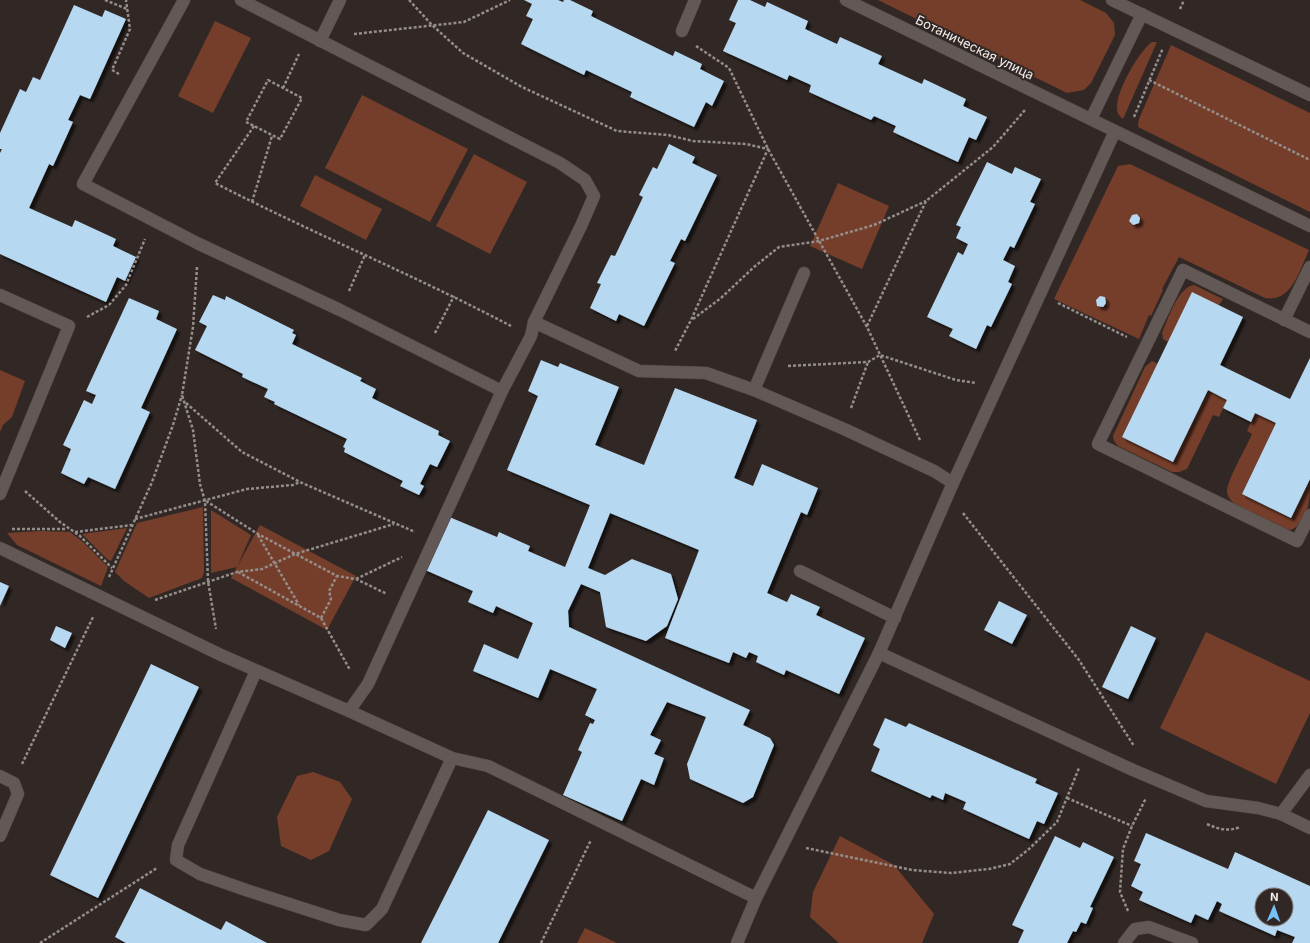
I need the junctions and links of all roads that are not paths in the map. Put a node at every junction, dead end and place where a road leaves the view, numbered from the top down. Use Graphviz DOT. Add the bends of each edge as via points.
graph roads {
  1 [pos="184,0"];
  2 [pos="340,0"];
  3 [pos="695,0"];
  4 [pos="846,0"];
  5 [pos="1112,0"];
  6 [pos="246,1"];
  7 [pos="1142,14"];
  8 [pos="682,31"];
  9 [pos="320,41"];
  10 [pos="1310,96"];
  11 [pos="1091,119"];
  12 [pos="1115,131"];
  13 [pos="1310,226"];
  14 [pos="1310,267"];
  15 [pos="804,273"];
  16 [pos="0,295"];
  17 [pos="1284,320"];
  18 [pos="534,322"];
  19 [pos="1310,332"];
  20 [pos="754,390"];
  21 [pos="502,391"];
  22 [pos="953,483"];
  23 [pos="0,494"];
  24 [pos="1310,515"];
  25 [pos="0,548"];
  26 [pos="800,572"];
  27 [pos="895,618"];
  28 [pos="879,653"];
  29 [pos="256,671"];
  30 [pos="349,711"];
  31 [pos="452,758"];
  32 [pos="1310,775"];
  33 [pos="0,776"];
  34 [pos="1281,814"];
  35 [pos="1310,828"];
  36 [pos="0,836"];
  37 [pos="756,898"];
  38 [pos="742,941"];
  39 [pos="1124,943"];
  40 [pos="1192,943"];
  1 -- 21 [label="street" via="84,184 199,244 340,310"];
  2 -- 9 [label="street"];
  3 -- 8 [label="street"];
  4 -- 11 [label="street, Ботаническая улица"];
  5 -- 7 [label="street"];
  6 -- 9 [label="street"];
  7 -- 10 [label="street"];
  7 -- 11 [label="street"];
  9 -- 18 [label="street" via="560,163 585,180 594,196"];
  11 -- 12 [label="street, Ботаническая улица"];
  12 -- 13 [label="street, Ботаническая улица"];
  12 -- 22 [label="street"];
  14 -- 17 [label="street"];
  15 -- 20 [label="street"];
  16 -- 23 [label="street" via="69,326"];
  17 -- 19 [label="street"];
  17 -- 24 [label="street" via="1183,270 1098,444 1297,542"];
  18 -- 20 [label="street" via="639,371 706,373"];
  18 -- 21 [label="street" via="531,336"];
  20 -- 22 [label="street" via="934,471"];
  21 -- 30 [label="street" via="368,684"];
  22 -- 27 [label="street"];
  25 -- 29 [label="street"];
  26 -- 27 [label="street"];
  27 -- 28 [label="street"];
  28 -- 34 [label="street" via="1206,801"];
  28 -- 37 [label="street"];
  29 -- 30 [label="street"];
  29 -- 31 [label="street" via="178,845 176,860 200,874 339,920 366,925 382,909"];
  30 -- 31 [label="street"];
  31 -- 37 [label="street" via="488,766"];
  32 -- 34 [label="street"];
  33 -- 36 [label="street" via="14,783 18,794"];
  34 -- 35 [label="street"];
  37 -- 38 [label="street"];
  39 -- 40 [label="street" via="1135,928 1149,927"];
}
